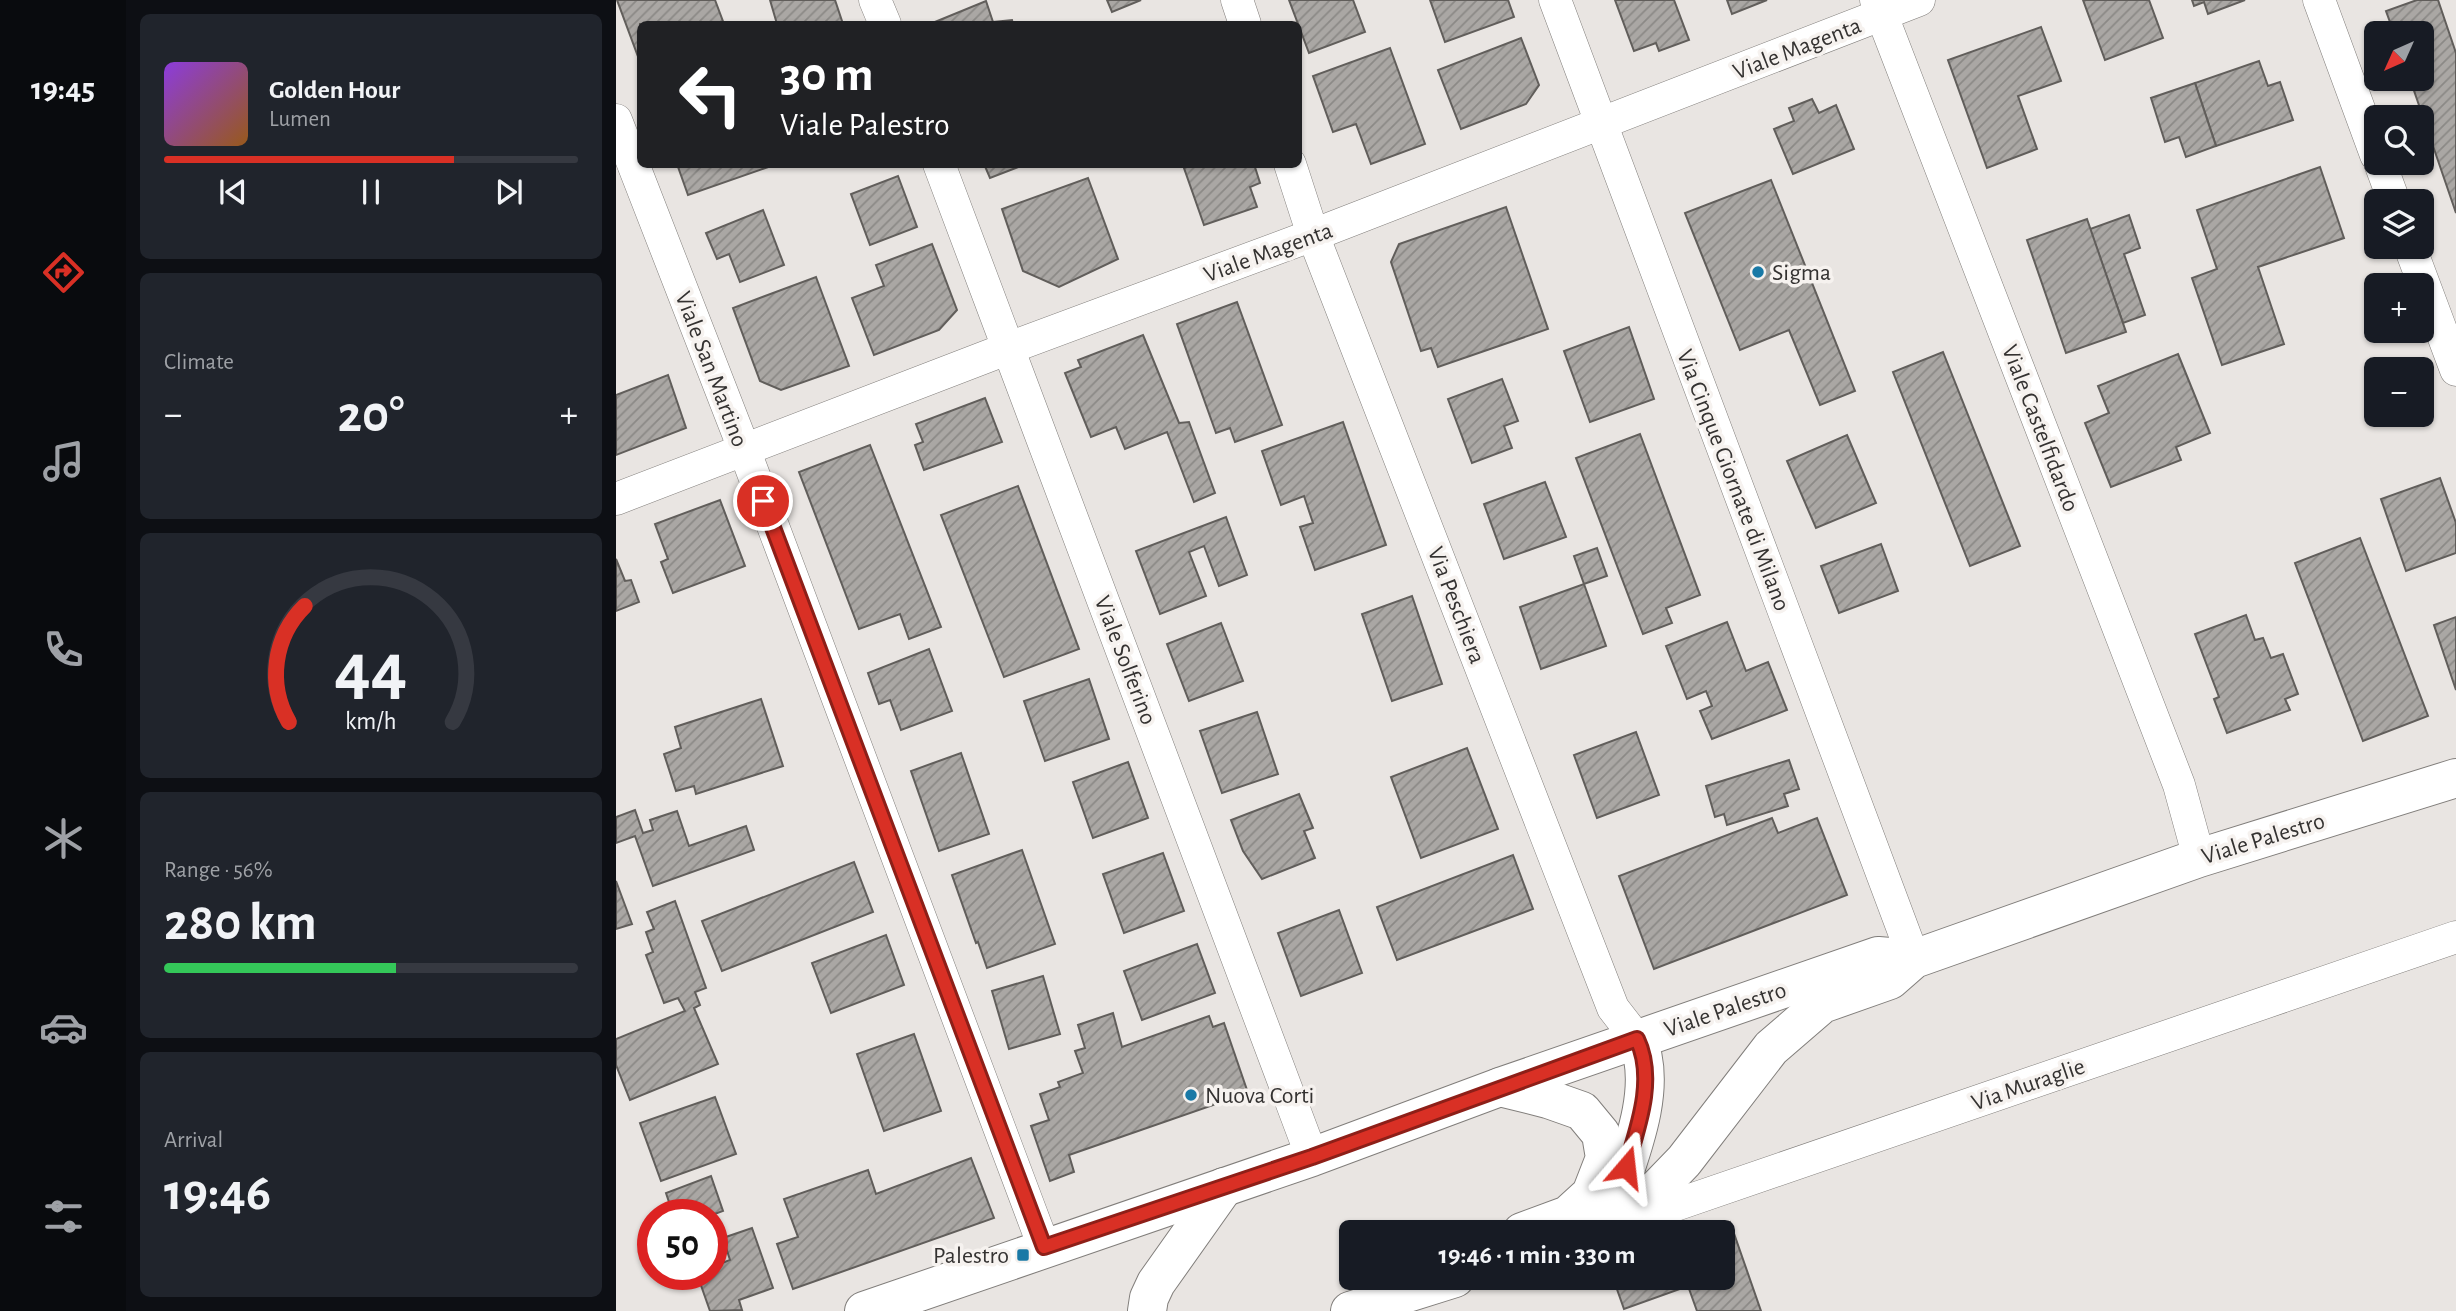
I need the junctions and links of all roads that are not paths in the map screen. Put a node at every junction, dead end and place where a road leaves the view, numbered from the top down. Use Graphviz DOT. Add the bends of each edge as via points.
graph roads {
  1 [pos="875,0"];
  2 [pos="1237,0"];
  3 [pos="1555,0"];
  4 [pos="1919,0"];
  5 [pos="2319,0"];
  6 [pos="1879,8"];
  7 [pos="884,21"];
  8 [pos="1244,21"];
  9 [pos="616,120"];
  10 [pos="2364,122"];
  11 [pos="1601,123"];
  12 [pos="941,168"];
  13 [pos="1291,168"];
  14 [pos="1313,235"];
  15 [pos="2414,259"];
  16 [pos="1009,348"];
  17 [pos="2456,370"];
  18 [pos="744,449"];
  19 [pos="616,499"];
  20 [pos="2456,778"];
  21 [pos="2199,858"];
  22 [pos="2456,937"];
  23 [pos="1914,959"];
  24 [pos="1637,1039"];
  25 [pos="1500,1087"];
  26 [pos="1312,1157"];
  27 [pos="1224,1186"];
  28 [pos="1554,1220"];
  29 [pos="1586,1220"];
  30 [pos="1620,1220"];
  31 [pos="1632,1220"];
  32 [pos="1044,1247"];
  33 [pos="1360,1290"];
  34 [pos="1417,1290"];
  35 [pos="894,1304"];
  36 [pos="864,1311"];
  37 [pos="1147,1311"];
  38 [pos="1331,1311"];
  39 [pos="1350,1311"];
  1 -- 7 [label="street"];
  2 -- 8 [label="street"];
  3 -- 11 [label="street, Via Cinque Giornate di Milano"];
  4 -- 6 [label="street, Viale Magenta"];
  5 -- 10 [label="street"];
  6 -- 11 [label="street, Viale Magenta"];
  6 -- 21 [label="street, Viale Castelfidardo" via="2179,785"];
  9 -- 18 [label="street, Viale San Martino"];
  11 -- 14 [label="street, Viale Magenta"];
  11 -- 23 [label="street, Via Cinque Giornate di Milano"];
  12 -- 16 [label="street, Viale Solferino"];
  13 -- 14 [label="street, Via Peschiera"];
  14 -- 16 [label="street, Viale Magenta"];
  14 -- 24 [label="street, Via Peschiera" via="1614,1008"];
  15 -- 17 [label="street"];
  16 -- 18 [label="street, Viale Magenta"];
  16 -- 26 [label="street, Viale Solferino"];
  18 -- 19 [label="street, Viale Magenta"];
  18 -- 32 [label="street, Viale San Martino"];
  20 -- 21 [label="main road, Viale Palestro"];
  21 -- 23 [label="main road, Viale Palestro"];
  22 -- 31 [label="street, Via Muraglie"];
  23 -- 24 [label="main road, Viale Palestro" via="1878,956"];
  23 -- 30 [label="main road, Viale Palestro" via="1890,979 1822,1004 1771,1048 1684,1161"];
  24 -- 25 [label="main road, Viale Palestro"];
  24 -- 29 [label="main road" via="1645,1055 1642,1115 1616,1196"];
  25 -- 26 [label="main road, Viale Palestro"];
  25 -- 28 [label="main road" via="1582,1111 1601,1134 1605,1158 1591,1194 1568,1215"];
  26 -- 27 [label="main road, Viale Palestro"];
  27 -- 32 [label="main road, Viale Palestro"];
  27 -- 37 [label="main road" via="1156,1283"];
  32 -- 35 [label="main road, Viale Palestro"];
  33 -- 38 [label="main road" via="1343,1296"];
  34 -- 39 [label="main road"];
  35 -- 36 [label="main road, Viale Palestro"];
}
